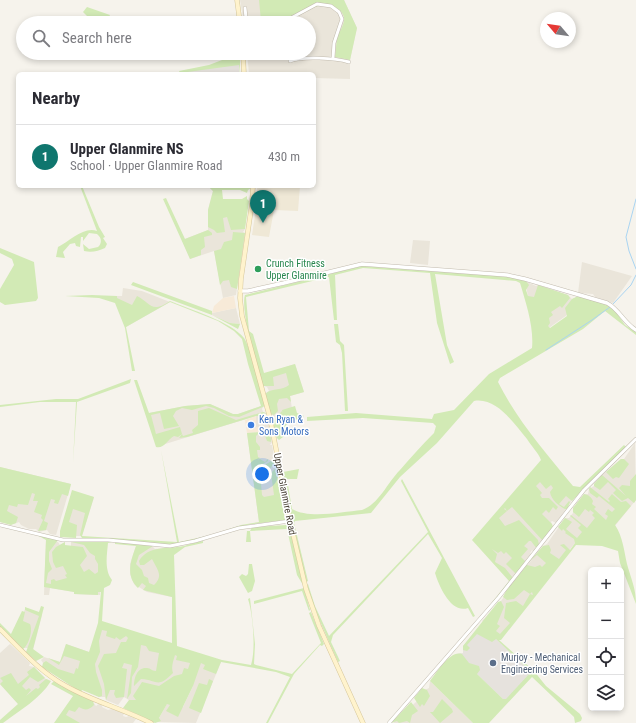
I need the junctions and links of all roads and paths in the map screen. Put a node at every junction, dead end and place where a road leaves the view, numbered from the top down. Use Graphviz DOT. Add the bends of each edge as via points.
graph roads {
  1 [pos="237,0"];
  2 [pos="245,8"];
  3 [pos="246,12"];
  4 [pos="239,13"];
  5 [pos="239,16"];
  6 [pos="246,16"];
  7 [pos="295,16"];
  8 [pos="316,58"];
  9 [pos="333,58"];
  10 [pos="243,60"];
  11 [pos="293,60"];
  12 [pos="290,61"];
  13 [pos="349,62"];
  14 [pos="244,72"];
  15 [pos="253,188"];
  16 [pos="240,291"];
  17 [pos="636,330"];
  18 [pos="636,439"];
  19 [pos="290,521"];
  20 [pos="0,525"];
  21 [pos="0,629"];
  22 [pos="151,723"];
  23 [pos="363,723"];
  24 [pos="389,723"];
  1 -- 4 [label="main road"];
  2 -- 3 [label="street"];
  3 -- 4 [label="street"];
  3 -- 6 [label="street"];
  4 -- 5 [label="main road"];
  7 -- 9 [label="street" via="317,4 331,6 339,12 342,19 334,43"];
  8 -- 9 [label="street"];
  9 -- 13 [label="street"];
  10 -- 14 [label="main road"];
  11 -- 12 [label="street"];
  15 -- 16 [label="main road, Upper Glanmire Road"];
  16 -- 17 [label="street" via="245,292 362,264 507,276 607,303"];
  16 -- 19 [label="main road, Upper Glanmire Road" via="242,316 270,418"];
  18 -- 24 [label="street" via="584,490 495,602"];
  19 -- 20 [label="street" via="239,528 170,546 108,540 63,540"];
  19 -- 23 [label="main road, Upper Glanmire Road" via="311,605"];
  21 -- 22 [label="main road" via="38,666 64,685"];
}
